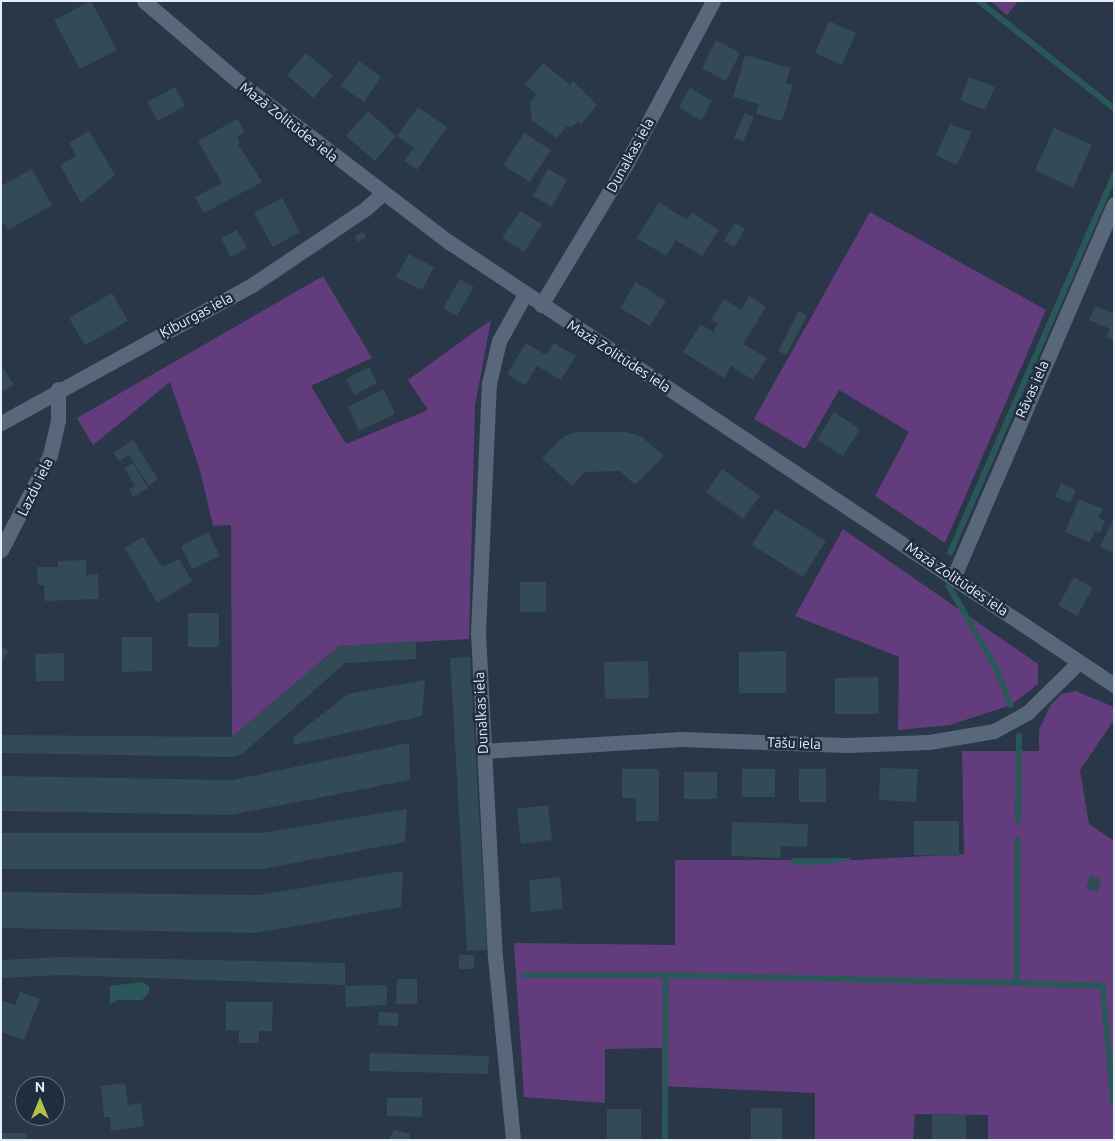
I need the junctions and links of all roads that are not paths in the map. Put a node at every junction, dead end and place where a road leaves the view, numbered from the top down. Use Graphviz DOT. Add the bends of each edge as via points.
graph roads {
  1 [pos="144,1"];
  2 [pos="713,1"];
  3 [pos="382,194"];
  4 [pos="1114,204"];
  5 [pos="525,294"];
  6 [pos="541,305"];
  7 [pos="58,390"];
  8 [pos="1,423"];
  9 [pos="1,550"];
  10 [pos="954,576"];
  11 [pos="1080,662"];
  12 [pos="1114,685"];
  13 [pos="483,751"];
  14 [pos="513,1140"];
  1 -- 3 [label="street, Mazā Zolitūdes iela" via="240,83"];
  2 -- 6 [label="street, Dunalkas iela" via="625,166"];
  3 -- 5 [label="street, Mazā Zolitūdes iela"];
  3 -- 7 [label="street, Ķiburgas iela" via="252,285"];
  4 -- 10 [label="street, Rāvas iela"];
  5 -- 6 [label="street, Mazā Zolitūdes iela"];
  5 -- 13 [label="street, Dunalkas iela" via="499,341 489,384 478,632"];
  6 -- 10 [label="street, Mazā Zolitūdes iela"];
  7 -- 8 [label="street, Ķiburgas iela"];
  7 -- 9 [label="street, Lazdu iela" via="58,420 50,454"];
  10 -- 11 [label="street, Mazā Zolitūdes iela"];
  11 -- 12 [label="street, Mazā Zolitūdes iela"];
  11 -- 13 [label="street, Tāšu iela" via="1028,712 994,731 929,742 846,745 681,739"];
  13 -- 14 [label="street, Dunalkas iela" via="495,958"];
}
